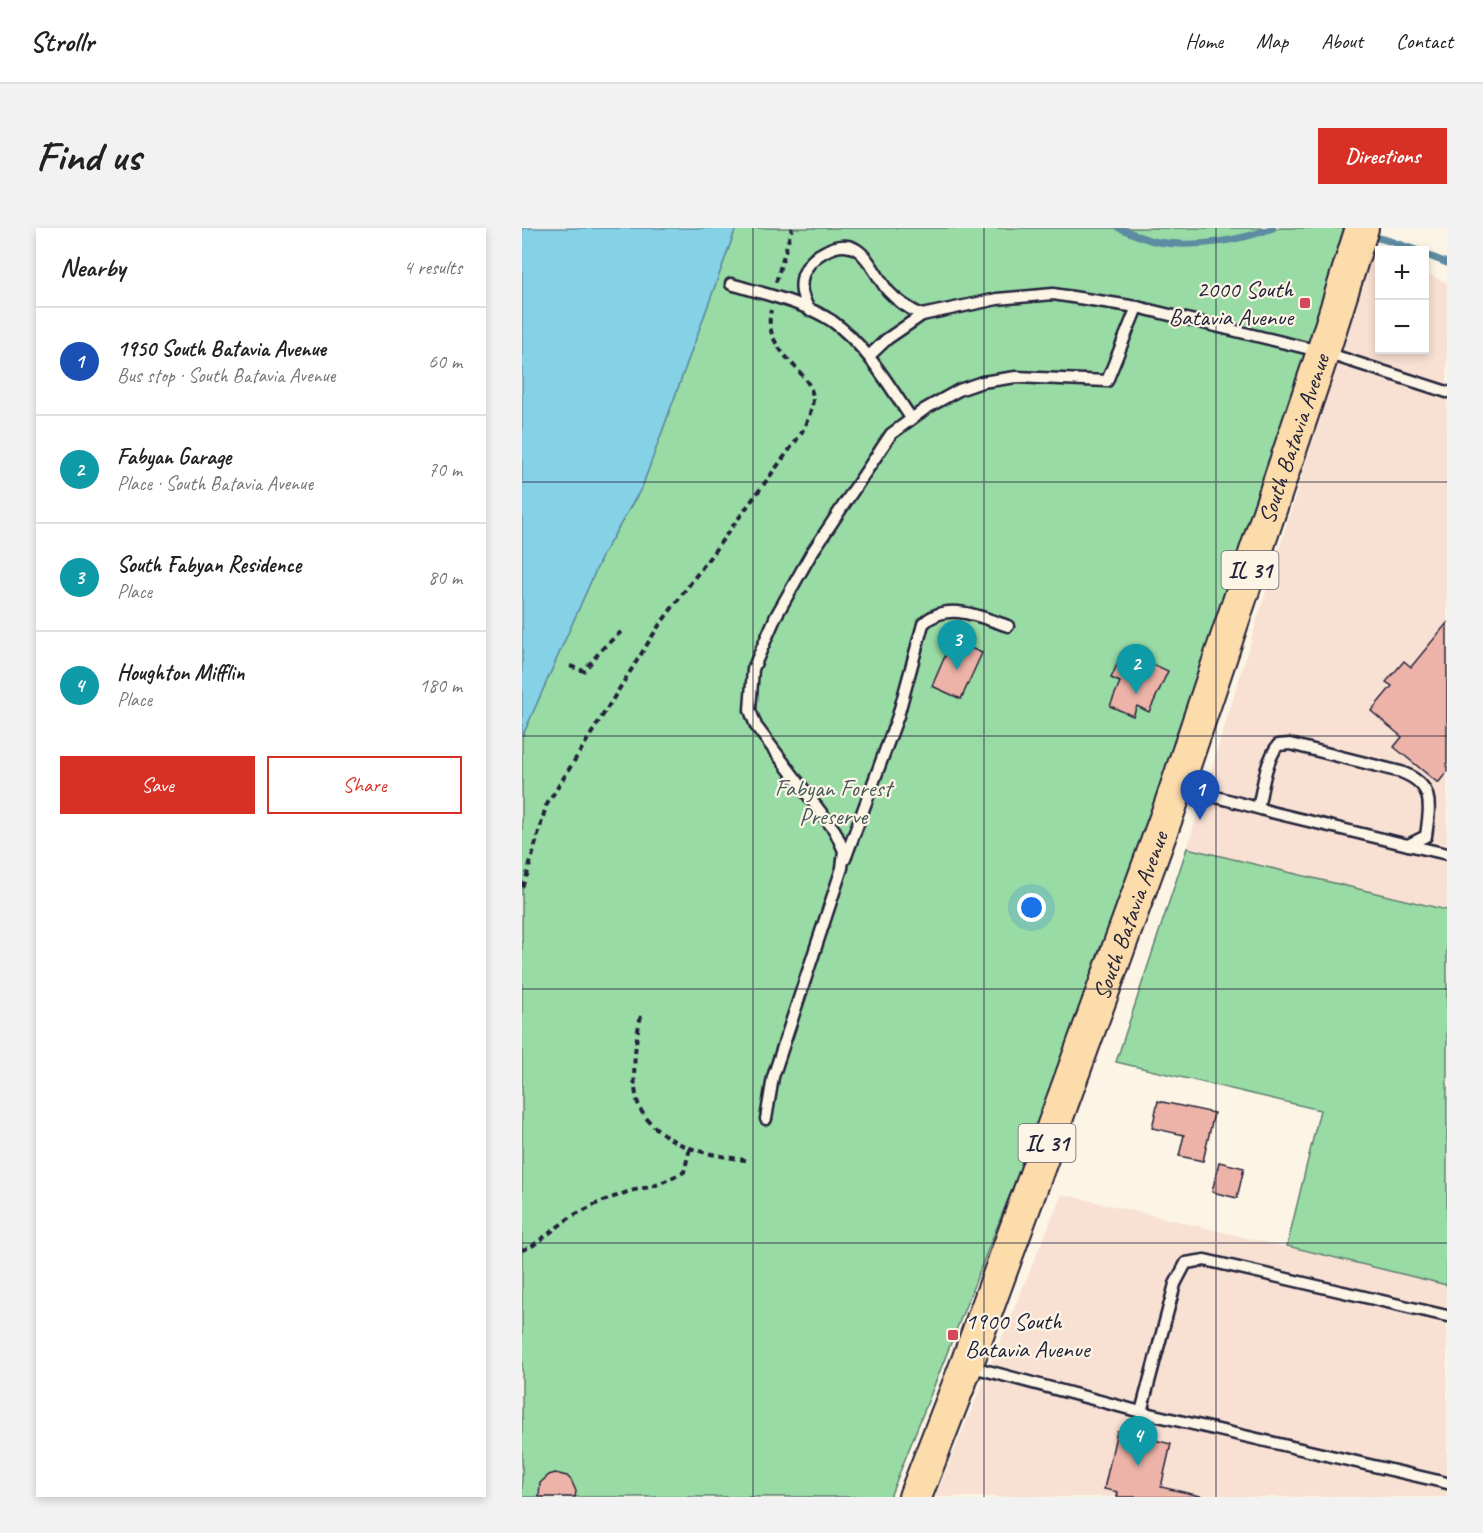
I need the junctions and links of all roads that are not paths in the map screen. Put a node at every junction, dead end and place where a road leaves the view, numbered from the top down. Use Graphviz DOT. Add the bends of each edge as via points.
graph roads {
  1 [pos="1358,240"];
  2 [pos="731,284"];
  3 [pos="1137,307"];
  4 [pos="809,310"];
  5 [pos="922,315"];
  6 [pos="1323,352"];
  7 [pos="869,356"];
  8 [pos="1447,392"];
  9 [pos="911,418"];
  10 [pos="1008,627"];
  11 [pos="1176,788"];
  12 [pos="1258,808"];
  13 [pos="1408,845"];
  14 [pos="1447,854"];
  15 [pos="842,868"];
  16 [pos="766,1119"];
  17 [pos="1447,1316"];
  18 [pos="966,1366"];
  19 [pos="1141,1412"];
  20 [pos="1447,1483"];
  21 [pos="915,1497"];
  1 -- 6 [label="main road, South Batavia Avenue / IL 31"];
  2 -- 4 [label="lane"];
  3 -- 5 [label="lane" via="1053,294 997,299"];
  3 -- 6 [label="lane"];
  3 -- 9 [label="lane" via="1107,381 1016,377 982,382 959,390"];
  4 -- 5 [label="lane" via="801,295 805,269 816,256 843,245 866,255 894,296"];
  4 -- 7 [label="lane" via="831,320"];
  5 -- 7 [label="lane"];
  6 -- 8 [label="lane"];
  6 -- 11 [label="main road, South Batavia Avenue / IL 31"];
  7 -- 9 [label="lane"];
  9 -- 15 [label="lane" via="891,434 812,554 776,616 753,669 750,710 756,726 835,831 844,851"];
  10 -- 15 [label="lane" via="955,612 940,612 922,624 898,716"];
  11 -- 12 [label="lane"];
  11 -- 18 [label="main road, South Batavia Avenue / IL 31"];
  12 -- 13 [label="lane"];
  12 -- 13 [label="lane" via="1272,754 1278,745 1290,744 1401,772 1424,786 1430,810 1426,836"];
  13 -- 14 [label="lane"];
  15 -- 16 [label="lane" via="773,1077"];
  17 -- 19 [label="lane" via="1205,1260 1186,1263 1175,1284"];
  18 -- 19 [label="lane"];
  18 -- 21 [label="main road, South Batavia Avenue / IL 31"];
  19 -- 20 [label="lane"];
}
